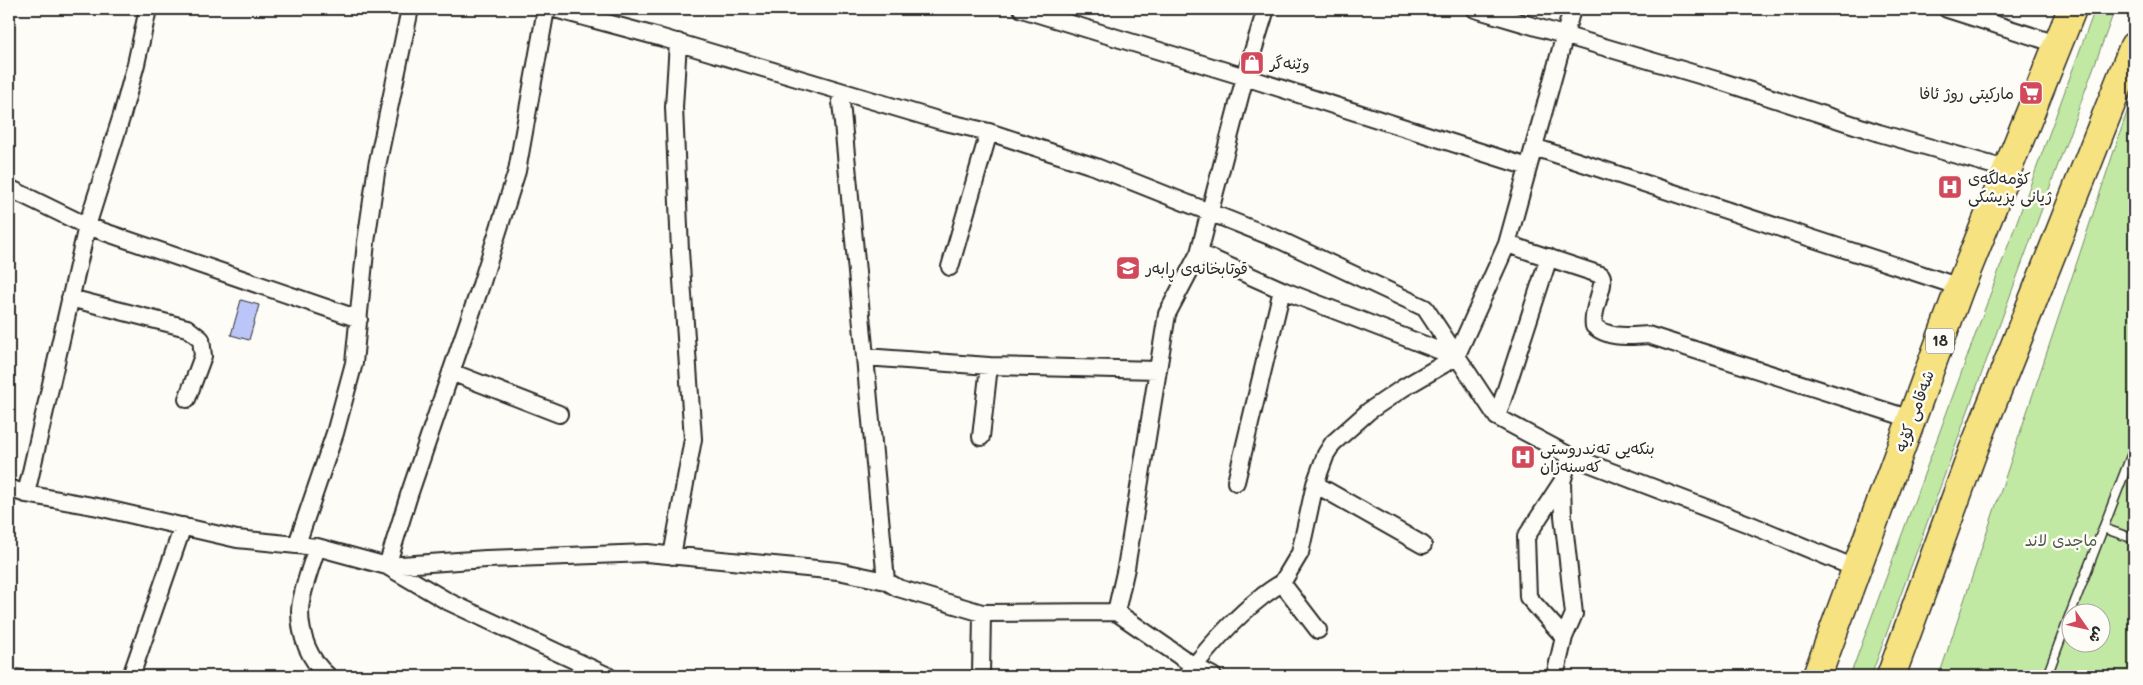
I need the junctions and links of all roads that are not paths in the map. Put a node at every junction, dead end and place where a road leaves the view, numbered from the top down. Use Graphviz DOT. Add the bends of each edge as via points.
graph roads {
  1 [pos="148,9"];
  2 [pos="410,9"];
  3 [pos="546,9"];
  4 [pos="555,9"];
  5 [pos="1022,9"];
  6 [pos="1266,9"];
  7 [pos="1475,9"];
  8 [pos="1572,9"];
  9 [pos="1946,9"];
  10 [pos="2072,9"];
  11 [pos="1563,35"];
  12 [pos="678,42"];
  13 [pos="2057,44"];
  14 [pos="2134,46"];
  15 [pos="1246,77"];
  16 [pos="840,91"];
  17 [pos="989,132"];
  18 [pos="1534,146"];
  19 [pos="1528,167"];
  20 [pos="2006,169"];
  21 [pos="10,193"];
  22 [pos="1209,214"];
  23 [pos="87,226"];
  24 [pos="1507,244"];
  25 [pos="1199,253"];
  26 [pos="1549,257"];
  27 [pos="950,267"];
  28 [pos="1960,287"];
  29 [pos="1282,290"];
  30 [pos="70,298"];
  31 [pos="359,319"];
  32 [pos="1456,356"];
  33 [pos="865,357"];
  34 [pos="989,366"];
  35 [pos="1158,370"];
  36 [pos="451,372"];
  37 [pos="187,399"];
  38 [pos="559,414"];
  39 [pos="1497,417"];
  40 [pos="1911,418"];
  41 [pos="981,437"];
  42 [pos="2134,448"];
  43 [pos="1570,456"];
  44 [pos="1236,482"];
  45 [pos="1562,482"];
  46 [pos="1315,484"];
  47 [pos="9,488"];
  48 [pos="26,494"];
  49 [pos="183,526"];
  50 [pos="2103,528"];
  51 [pos="2134,539"];
  52 [pos="297,544"];
  53 [pos="1424,545"];
  54 [pos="317,547"];
  55 [pos="672,556"];
  56 [pos="387,566"];
  57 [pos="1856,568"];
  58 [pos="886,581"];
  59 [pos="1282,583"];
  60 [pos="2075,602"];
  61 [pos="1116,612"];
  62 [pos="982,613"];
  63 [pos="1318,630"];
  64 [pos="1564,637"];
  65 [pos="2060,642"];
  66 [pos="1191,671"];
  67 [pos="9,673"];
  68 [pos="982,675"];
  69 [pos="36,676"];
  70 [pos="131,676"];
  71 [pos="328,676"];
  72 [pos="608,676"];
  73 [pos="1213,676"];
  74 [pos="1555,676"];
  75 [pos="1817,676"];
  76 [pos="1891,676"];
  77 [pos="2047,676"];
  1 -- 23 [label="street" via="136,64"];
  2 -- 31 [label="street" via="377,166"];
  3 -- 36 [label="street" via="517,171"];
  4 -- 12 [label="street"];
  5 -- 15 [label="street"];
  6 -- 15 [label="street"];
  7 -- 11 [label="street"];
  8 -- 11 [label="street"];
  9 -- 13 [label="street"];
  10 -- 13 [label="highway, شەقامی کۆیە / 18"];
  11 -- 18 [label="street"];
  11 -- 20 [label="street"];
  12 -- 16 [label="street"];
  12 -- 55 [label="street" via="674,107 693,439"];
  13 -- 20 [label="highway, شەقامی کۆیە / 18"];
  14 -- 76 [label="highway" via="1973,451"];
  15 -- 19 [label="street"];
  15 -- 22 [label="street"];
  16 -- 17 [label="street" via="941,122"];
  16 -- 33 [label="street"];
  17 -- 22 [label="street" via="1096,167"];
  17 -- 27 [label="street"];
  18 -- 19 [label="street"];
  18 -- 28 [label="street"];
  19 -- 24 [label="street"];
  20 -- 28 [label="highway, شەقامی کۆیە / 18"];
  21 -- 23 [label="street"];
  22 -- 25 [label="street"];
  22 -- 32 [label="street" via="1282,241 1425,308"];
  23 -- 30 [label="street"];
  23 -- 31 [label="street"];
  24 -- 26 [label="street"];
  24 -- 32 [label="street"];
  25 -- 29 [label="street"];
  25 -- 35 [label="street" via="1167,314"];
  26 -- 39 [label="street"];
  26 -- 40 [label="street" via="1601,275 1603,278 1592,316 1594,326 1601,332 1623,336 1648,335"];
  28 -- 40 [label="highway, شەقامی کۆیە / 18"];
  29 -- 32 [label="street"];
  29 -- 44 [label="street"];
  30 -- 37 [label="street" via="187,328 201,339 203,356"];
  30 -- 48 [label="street"];
  31 -- 52 [label="street" via="354,364 335,433"];
  32 -- 39 [label="street"];
  32 -- 46 [label="street" via="1403,388 1347,429 1326,454"];
  33 -- 34 [label="street"];
  33 -- 58 [label="street"];
  34 -- 35 [label="street"];
  34 -- 41 [label="street"];
  35 -- 61 [label="street"];
  36 -- 38 [label="street"];
  36 -- 56 [label="street"];
  39 -- 43 [label="street"];
  40 -- 57 [label="highway, شەقامی کۆیە / 18"];
  42 -- 50 [label="lane"];
  43 -- 45 [label="street"];
  43 -- 57 [label="street"];
  45 -- 64 [label="street" via="1574,614"];
  45 -- 64 [label="street" via="1526,537 1528,597"];
  46 -- 53 [label="street"];
  46 -- 59 [label="street" via="1300,554"];
  47 -- 48 [label="street"];
  48 -- 49 [label="street"];
  49 -- 52 [label="street" via="237,539"];
  49 -- 70 [label="street"];
  50 -- 51 [label="lane"];
  50 -- 60 [label="lane"];
  52 -- 54 [label="street"];
  54 -- 56 [label="street"];
  54 -- 71 [label="street" via="300,610 310,656"];
  55 -- 56 [label="street" via="647,553"];
  55 -- 58 [label="street" via="838,571"];
  56 -- 72 [label="street" via="447,601"];
  57 -- 75 [label="highway, شەقامی کۆیە / 18"];
  58 -- 62 [label="street" via="898,588"];
  59 -- 63 [label="street"];
  59 -- 66 [label="street" via="1260,598"];
  61 -- 62 [label="street"];
  61 -- 66 [label="street"];
  62 -- 68 [label="street"];
  64 -- 74 [label="street"];
  65 -- 77 [label="lane"];
  66 -- 73 [label="street"];
  67 -- 69 [label="lane"];
}
